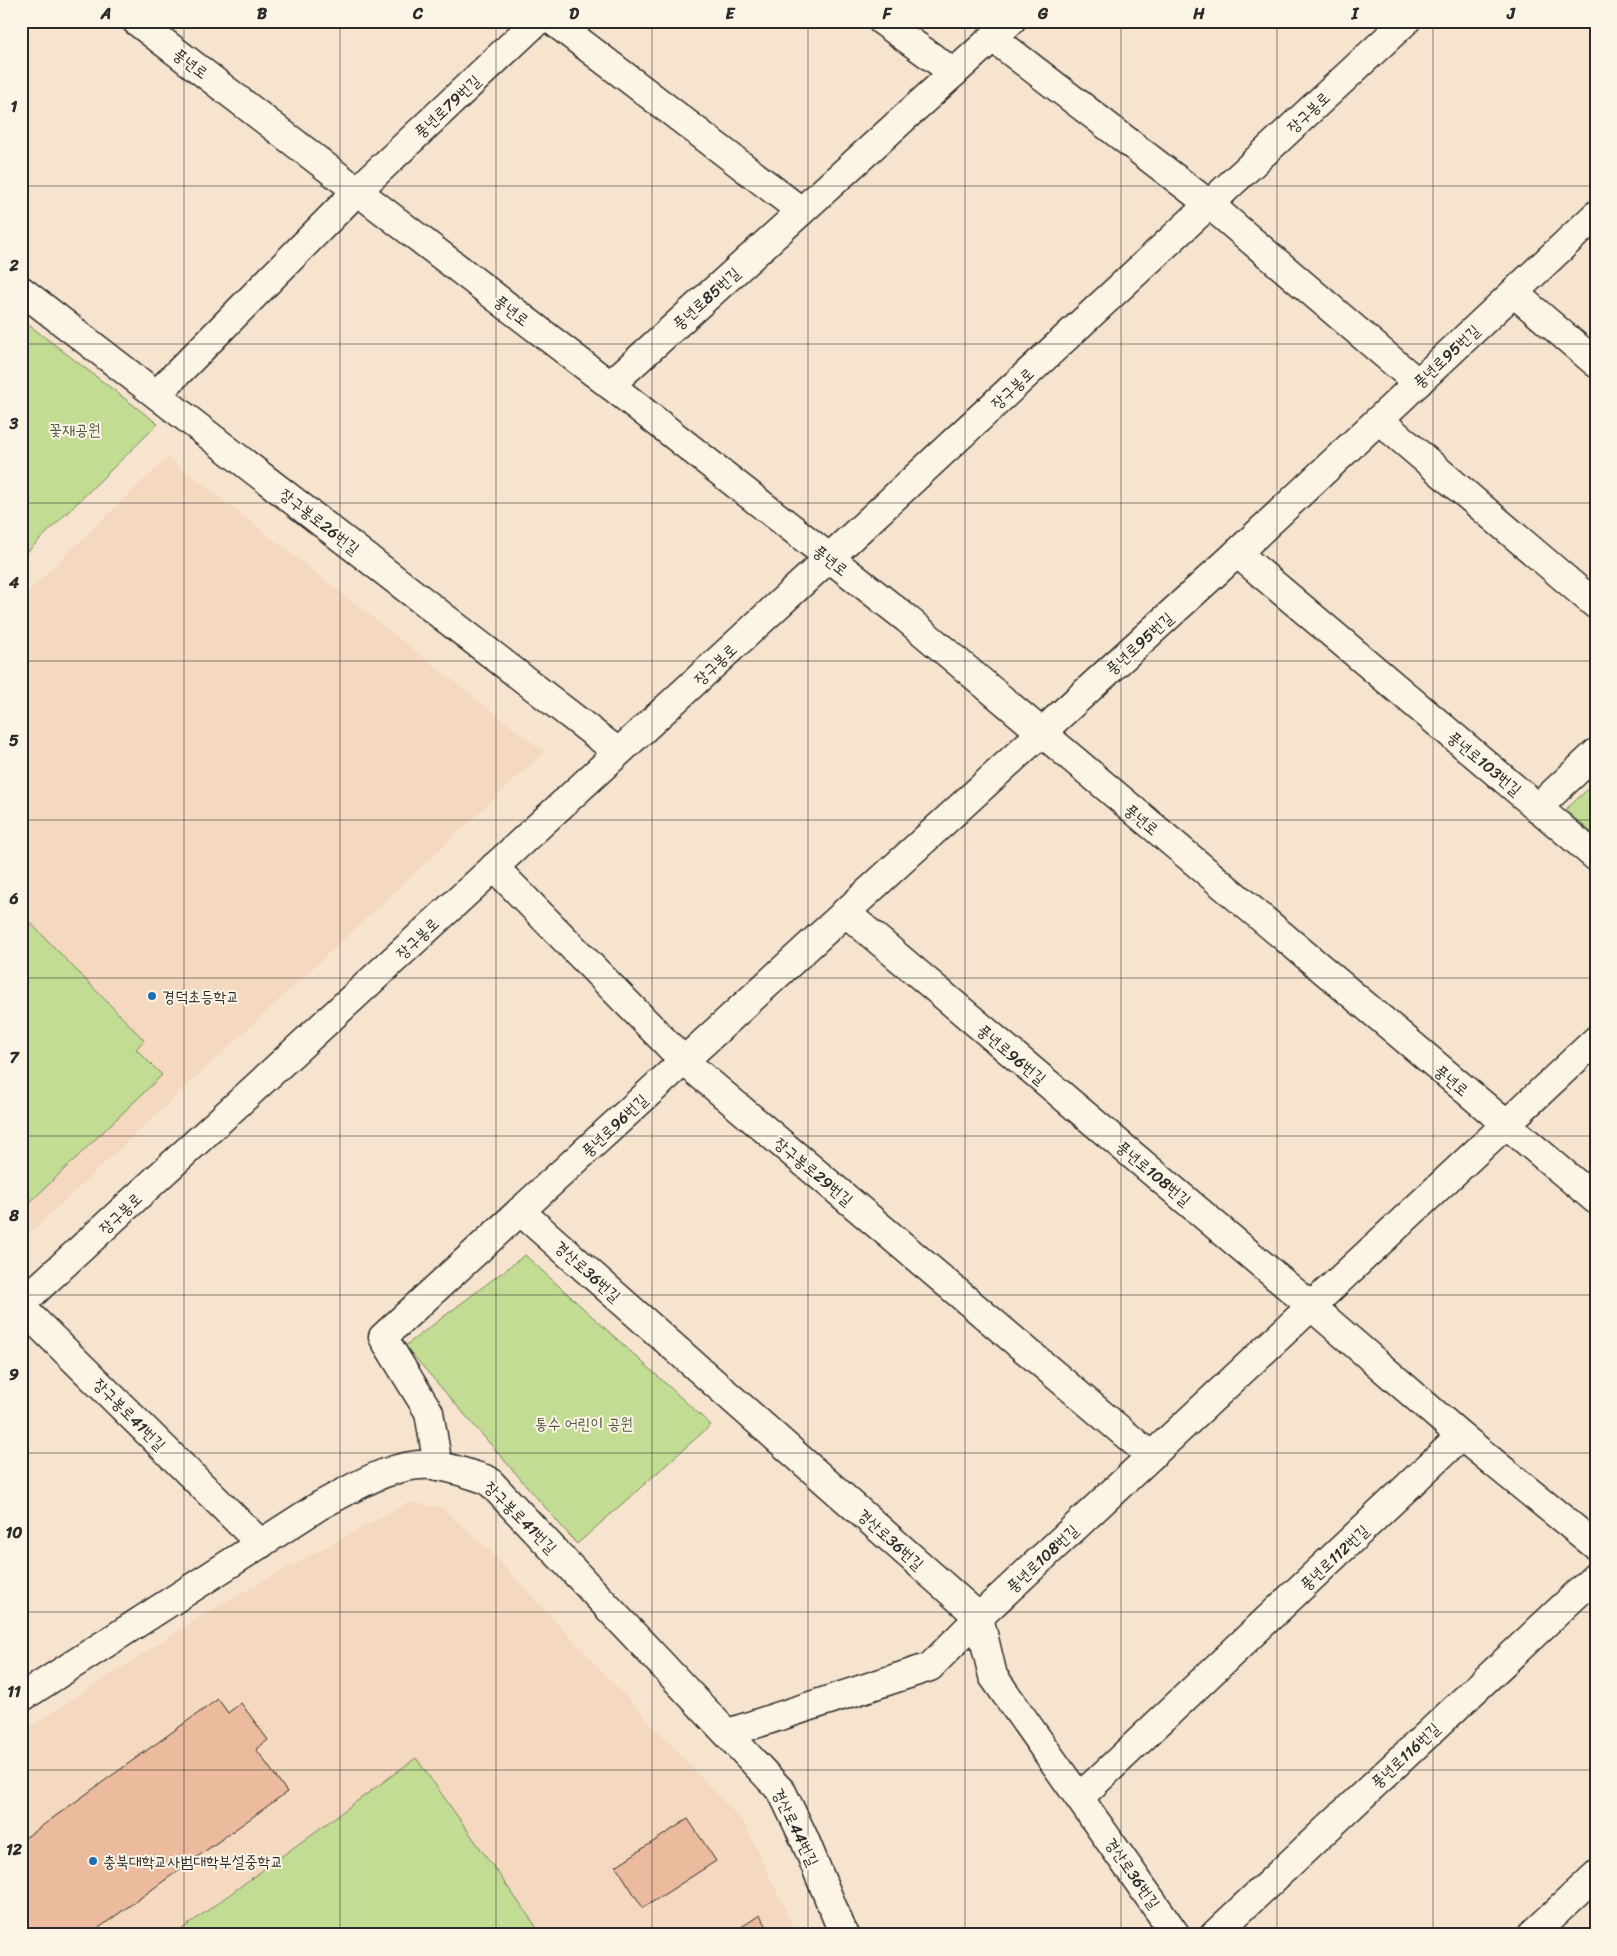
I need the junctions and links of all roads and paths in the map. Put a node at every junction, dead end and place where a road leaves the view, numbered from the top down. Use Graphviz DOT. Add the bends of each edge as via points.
graph roads {
  1 [pos="136,21"];
  2 [pos="537,21"];
  3 [pos="553,21"];
  4 [pos="882,21"];
  5 [pos="1406,21"];
  6 [pos="1002,30"];
  7 [pos="954,73"];
  8 [pos="357,191"];
  9 [pos="1209,204"];
  10 [pos="801,211"];
  11 [pos="1596,215"];
  12 [pos="21,290"];
  13 [pos="1514,293"];
  14 [pos="1596,363"];
  15 [pos="1418,383"];
  16 [pos="610,385"];
  17 [pos="156,394"];
  18 [pos="1379,420"];
  19 [pos="1237,553"];
  20 [pos="829,558"];
  21 [pos="1596,605"];
  22 [pos="1040,732"];
  23 [pos="618,752"];
  24 [pos="1596,753"];
  25 [pos="1537,808"];
  26 [pos="1596,858"];
  27 [pos="494,867"];
  28 [pos="845,912"];
  29 [pos="1596,1040"];
  30 [pos="684,1061"];
  31 [pos="1065,1098"];
  32 [pos="1505,1124"];
  33 [pos="1596,1200"];
  34 [pos="520,1211"];
  35 [pos="21,1305"];
  36 [pos="1311,1306"];
  37 [pos="1461,1436"];
  38 [pos="1151,1456"];
  39 [pos="438,1466"];
  40 [pos="261,1544"];
  41 [pos="1596,1546"];
  42 [pos="1596,1576"];
  43 [pos="979,1617"];
  44 [pos="21,1698"];
  45 [pos="728,1733"];
  46 [pos="1080,1798"];
  47 [pos="1596,1875"];
  48 [pos="844,1935"];
  49 [pos="1176,1935"];
  50 [pos="1214,1935"];
  51 [pos="1532,1935"];
  1 -- 8 [label="street, 풍년로"];
  2 -- 8 [label="street, 풍년로79번길"];
  3 -- 10 [label="street"];
  4 -- 7 [label="street"];
  5 -- 9 [label="street, 장구봉로"];
  6 -- 7 [label="street, 풍년로85번길"];
  6 -- 9 [label="street"];
  7 -- 10 [label="street, 풍년로85번길"];
  8 -- 16 [label="street, 풍년로"];
  8 -- 17 [label="street, 풍년로79번길"];
  9 -- 15 [label="street"];
  9 -- 20 [label="street, 장구봉로"];
  10 -- 16 [label="street, 풍년로85번길"];
  11 -- 13 [label="street, 풍년로95번길"];
  12 -- 17 [label="street, 장구봉로26번길"];
  13 -- 14 [label="street"];
  13 -- 15 [label="street, 풍년로95번길"];
  15 -- 18 [label="street, 풍년로95번길"];
  16 -- 20 [label="street, 풍년로"];
  17 -- 23 [label="street, 장구봉로26번길"];
  18 -- 19 [label="street, 풍년로95번길"];
  18 -- 21 [label="street"];
  19 -- 22 [label="street, 풍년로95번길"];
  19 -- 25 [label="street, 풍년로103번길"];
  20 -- 22 [label="street, 풍년로" via="907,619"];
  20 -- 23 [label="street, 장구봉로"];
  22 -- 28 [label="street, 풍년로96번길"];
  22 -- 32 [label="street, 풍년로"];
  23 -- 27 [label="street, 장구봉로"];
  24 -- 25 [label="street, 풍년로103번길"];
  25 -- 26 [label="street"];
  27 -- 30 [label="street, 장구봉로29번길"];
  27 -- 35 [label="street, 장구봉로"];
  28 -- 30 [label="street, 풍년로96번길"];
  28 -- 31 [label="street, 풍년로96번길"];
  29 -- 32 [label="street"];
  30 -- 34 [label="street, 풍년로96번길"];
  30 -- 38 [label="street, 장구봉로29번길"];
  31 -- 36 [label="street, 풍년로108번길"];
  32 -- 33 [label="street, 풍년로"];
  32 -- 36 [label="street, 풍년로108번길"];
  34 -- 39 [label="street, 풍년로96번길" via="383,1337 429,1412"];
  34 -- 43 [label="street, 경산로36번길"];
  35 -- 40 [label="street, 장구봉로41번길"];
  36 -- 37 [label="street, 풍년로108번길"];
  36 -- 38 [label="street, 풍년로108번길"];
  37 -- 41 [label="street"];
  37 -- 46 [label="street, 풍년로112번길"];
  38 -- 43 [label="street, 풍년로108번길"];
  39 -- 40 [label="street, 장구봉로41번길" via="407,1466 365,1482 319,1506"];
  39 -- 45 [label="street, 장구봉로41번길" via="488,1480"];
  40 -- 44 [label="street, 장구봉로41번길"];
  42 -- 50 [label="street, 풍년로116번길"];
  43 -- 45 [label="street, 풍년로108번길" via="930,1667"];
  43 -- 46 [label="street, 경산로36번길" via="993,1676"];
  45 -- 48 [label="street, 경산로44번길" via="782,1792"];
  46 -- 49 [label="street, 경산로36번길"];
  47 -- 51 [label="street"];
}
